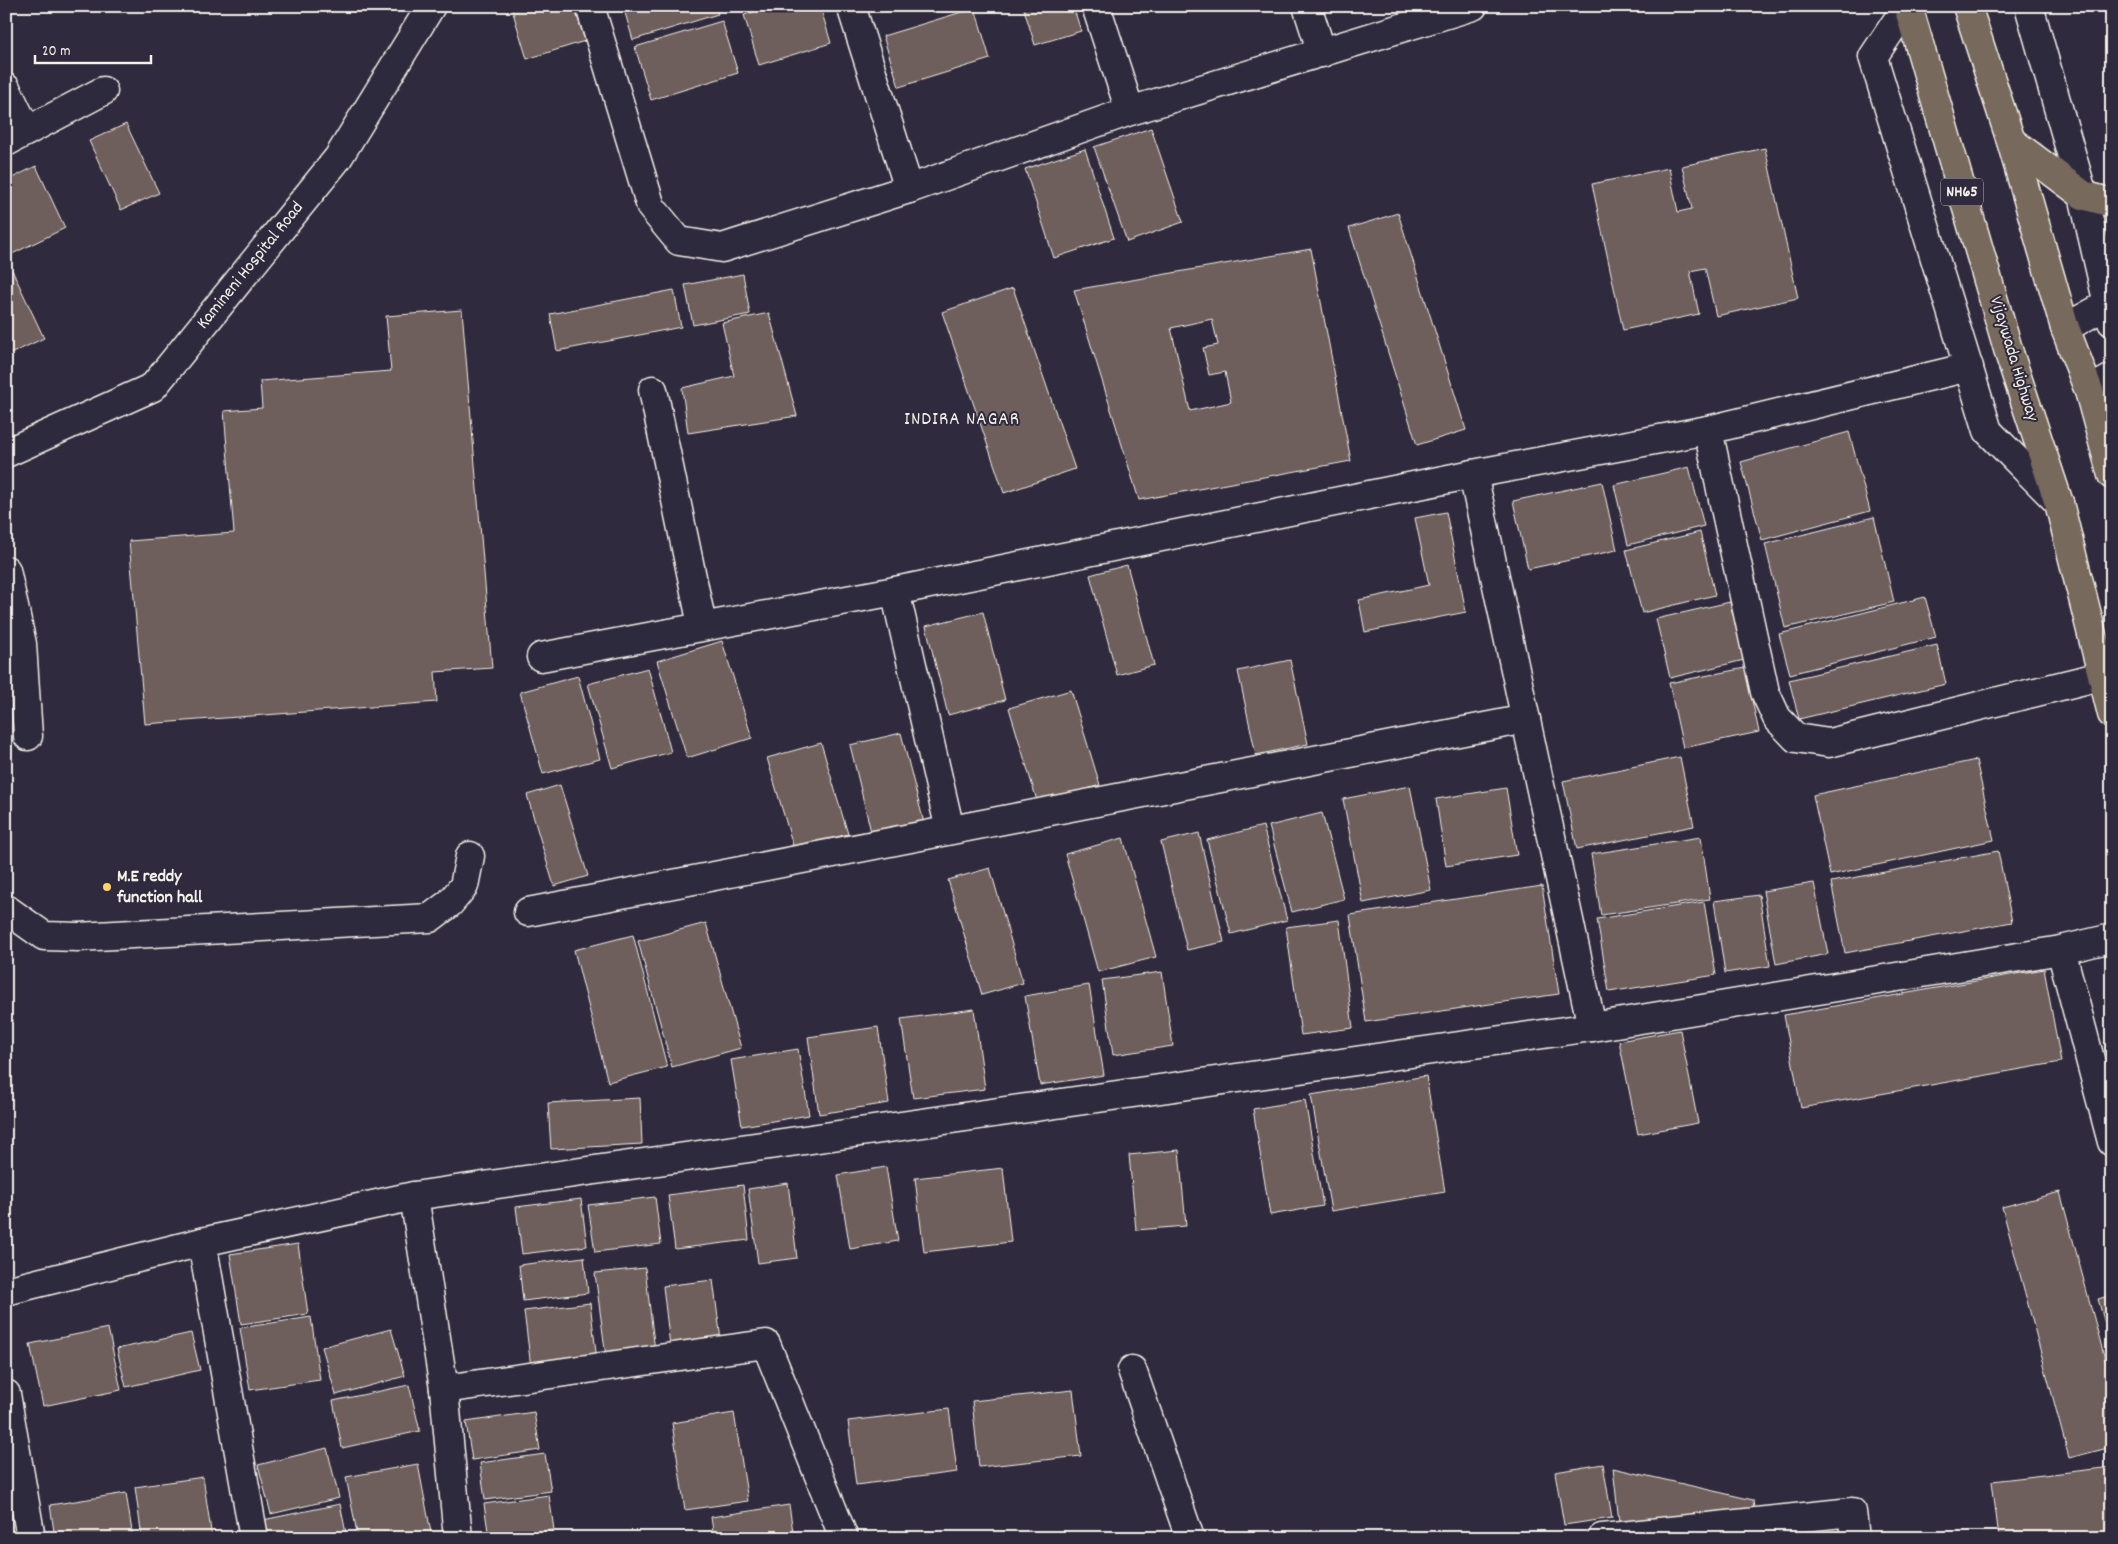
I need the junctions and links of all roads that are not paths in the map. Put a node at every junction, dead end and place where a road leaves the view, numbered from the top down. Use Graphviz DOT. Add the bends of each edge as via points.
graph roads {
  1 [pos="431,6"];
  2 [pos="590,6"];
  3 [pos="851,6"];
  4 [pos="1096,6"];
  5 [pos="1307,6"];
  6 [pos="1473,6"];
  7 [pos="1908,6"];
  8 [pos="1967,6"];
  9 [pos="2029,6"];
  10 [pos="1322,52"];
  11 [pos="6,88"];
  12 [pos="102,91"];
  13 [pos="1130,111"];
  14 [pos="16,137"];
  15 [pos="2011,141"];
  16 [pos="909,189"];
  17 [pos="2083,195"];
  18 [pos="2112,203"];
  19 [pos="2110,310"];
  20 [pos="2065,328"];
  21 [pos="1968,367"];
  22 [pos="2100,385"];
  23 [pos="653,390"];
  24 [pos="1708,430"];
  25 [pos="6,453"];
  26 [pos="1473,474"];
  27 [pos="2112,474"];
  28 [pos="2059,503"];
  29 [pos="6,570"];
  30 [pos="895,591"];
  31 [pos="702,625"];
  32 [pos="14,645"];
  33 [pos="540,657"];
  34 [pos="2101,676"];
  35 [pos="2112,714"];
  36 [pos="1526,719"];
  37 [pos="28,736"];
  38 [pos="950,830"];
  39 [pos="470,856"];
  40 [pos="6,909"];
  41 [pos="528,912"];
  42 [pos="2112,938"];
  43 [pos="2061,950"];
  44 [pos="1592,1027"];
  45 [pos="2112,1142"];
  46 [pos="414,1196"];
  47 [pos="202,1242"];
  48 [pos="6,1291"];
  49 [pos="1132,1370"];
  50 [pos="444,1389"];
  51 [pos="6,1394"];
  52 [pos="31,1538"];
  53 [pos="254,1538"];
  54 [pos="458,1538"];
  55 [pos="844,1538"];
  56 [pos="1190,1538"];
  57 [pos="1602,1538"];
  58 [pos="1855,1538"];
  1 -- 25 [label="street, Kamineni Hospital Road" via="338,158 153,387"];
  2 -- 16 [label="street" via="651,207 678,241 722,248"];
  3 -- 16 [label="street"];
  4 -- 13 [label="street"];
  5 -- 10 [label="street"];
  6 -- 10 [label="street"];
  7 -- 21 [label="street" via="1873,57"];
  7 -- 28 [label="highway, Vijaywada Highway / NH65" via="2010,356"];
  8 -- 15 [label="highway"];
  9 -- 17 [label="street"];
  10 -- 13 [label="street"];
  11 -- 14 [label="street"];
  12 -- 14 [label="street"];
  13 -- 16 [label="street"];
  15 -- 17 [label="highway"];
  15 -- 20 [label="highway"];
  17 -- 18 [label="highway"];
  17 -- 19 [label="street"];
  19 -- 20 [label="street"];
  20 -- 22 [label="highway"];
  21 -- 24 [label="street"];
  21 -- 28 [label="street" via="1988,431"];
  22 -- 27 [label="highway"];
  23 -- 31 [label="street"];
  24 -- 26 [label="street"];
  24 -- 34 [label="street" via="1765,692 1777,718 1796,738 1829,743"];
  26 -- 30 [label="street"];
  26 -- 36 [label="street"];
  28 -- 34 [label="highway, Vijaywada Highway / NH65"];
  29 -- 32 [label="street"];
  30 -- 31 [label="street"];
  30 -- 38 [label="street"];
  31 -- 33 [label="street"];
  32 -- 37 [label="street"];
  34 -- 35 [label="highway, Vijaywada Highway / NH65"];
  36 -- 38 [label="street"];
  36 -- 44 [label="street"];
  38 -- 41 [label="street"];
  39 -- 40 [label="street" via="464,886 450,903 430,918 70,937 44,936"];
  42 -- 43 [label="street"];
  43 -- 44 [label="street"];
  43 -- 45 [label="street"];
  44 -- 46 [label="street"];
  46 -- 47 [label="street"];
  46 -- 50 [label="street"];
  47 -- 48 [label="street"];
  47 -- 53 [label="street"];
  49 -- 56 [label="street"];
  50 -- 54 [label="street"];
  50 -- 55 [label="street" via="766,1344"];
  51 -- 52 [label="street"];
  57 -- 58 [label="street" via="1852,1512"];
}
